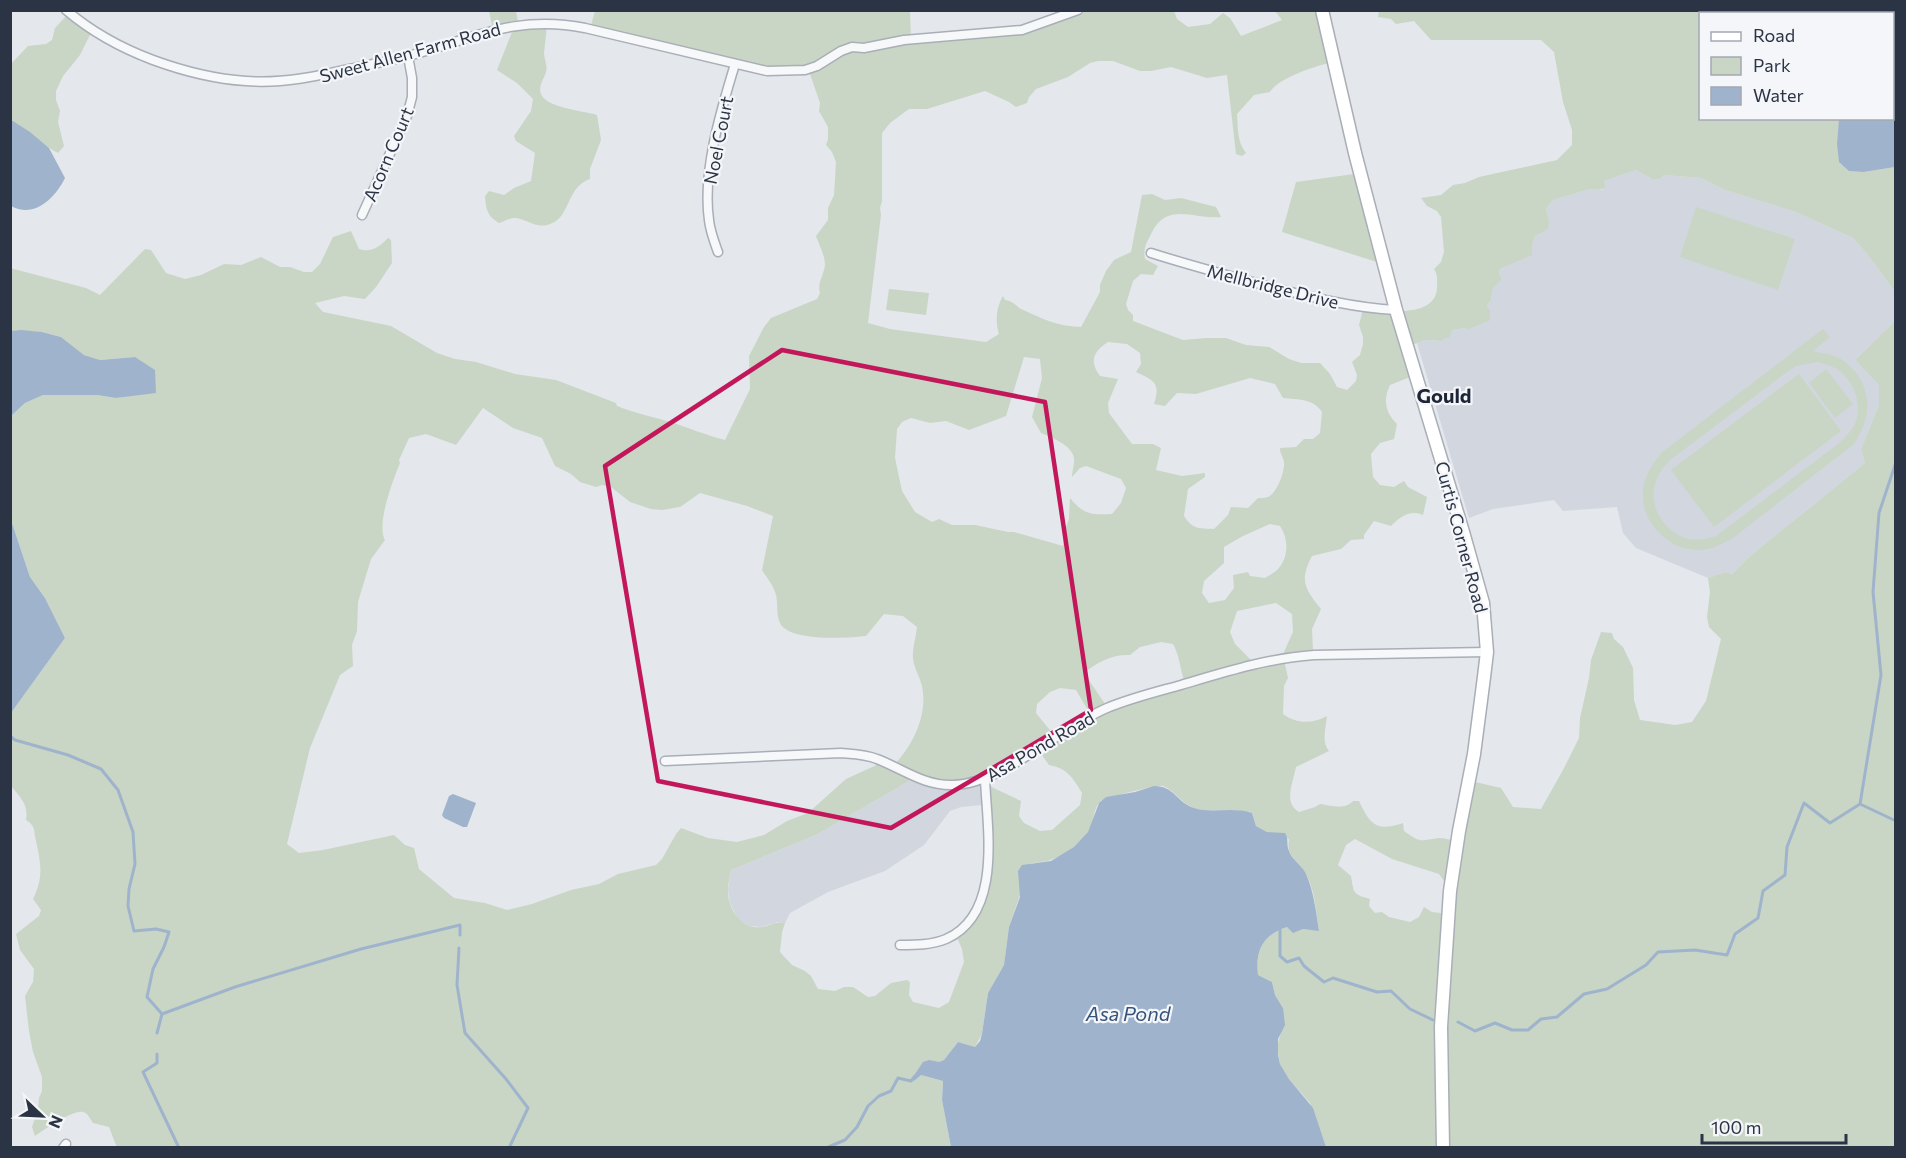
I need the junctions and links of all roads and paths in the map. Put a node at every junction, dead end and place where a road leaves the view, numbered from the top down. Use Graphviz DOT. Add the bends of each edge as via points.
graph roads {
  1 [pos="66,10"];
  2 [pos="1078,10"];
  3 [pos="1322,10"];
  4 [pos="408,56"];
  5 [pos="735,64"];
  6 [pos="362,215"];
  7 [pos="718,252"];
  8 [pos="1151,253"];
  9 [pos="1396,310"];
  10 [pos="1487,652"];
  11 [pos="664,761"];
  12 [pos="985,779"];
  13 [pos="900,945"];
  14 [pos="1443,1148"];
  1 -- 4 [label="street, Sweet Allen Farm Road" via="100,36 143,57 196,74 246,81 312,77"];
  2 -- 5 [label="street, Sweet Allen Farm Road" via="1022,30 845,49 798,72"];
  3 -- 9 [label="street, Curtis Corner Road"];
  4 -- 5 [label="street, Sweet Allen Farm Road" via="488,31 558,23"];
  4 -- 6 [label="street, Acorn Court" via="412,97 407,116"];
  5 -- 7 [label="street, Noel Court" via="708,190 708,219"];
  8 -- 9 [label="street, Mellbridge Drive" via="1294,293 1367,309"];
  9 -- 10 [label="street, Curtis Corner Road" via="1483,603"];
  10 -- 12 [label="street, Asa Pond Road" via="1314,655 1245,667 1107,708"];
  10 -- 14 [label="street, Curtis Corner Road" via="1450,891 1441,1027"];
  11 -- 12 [label="street, Asa Pond Road" via="846,754 877,759 937,784"];
  12 -- 13 [label="street" via="988,869 983,896 958,932 946,939"];
}
